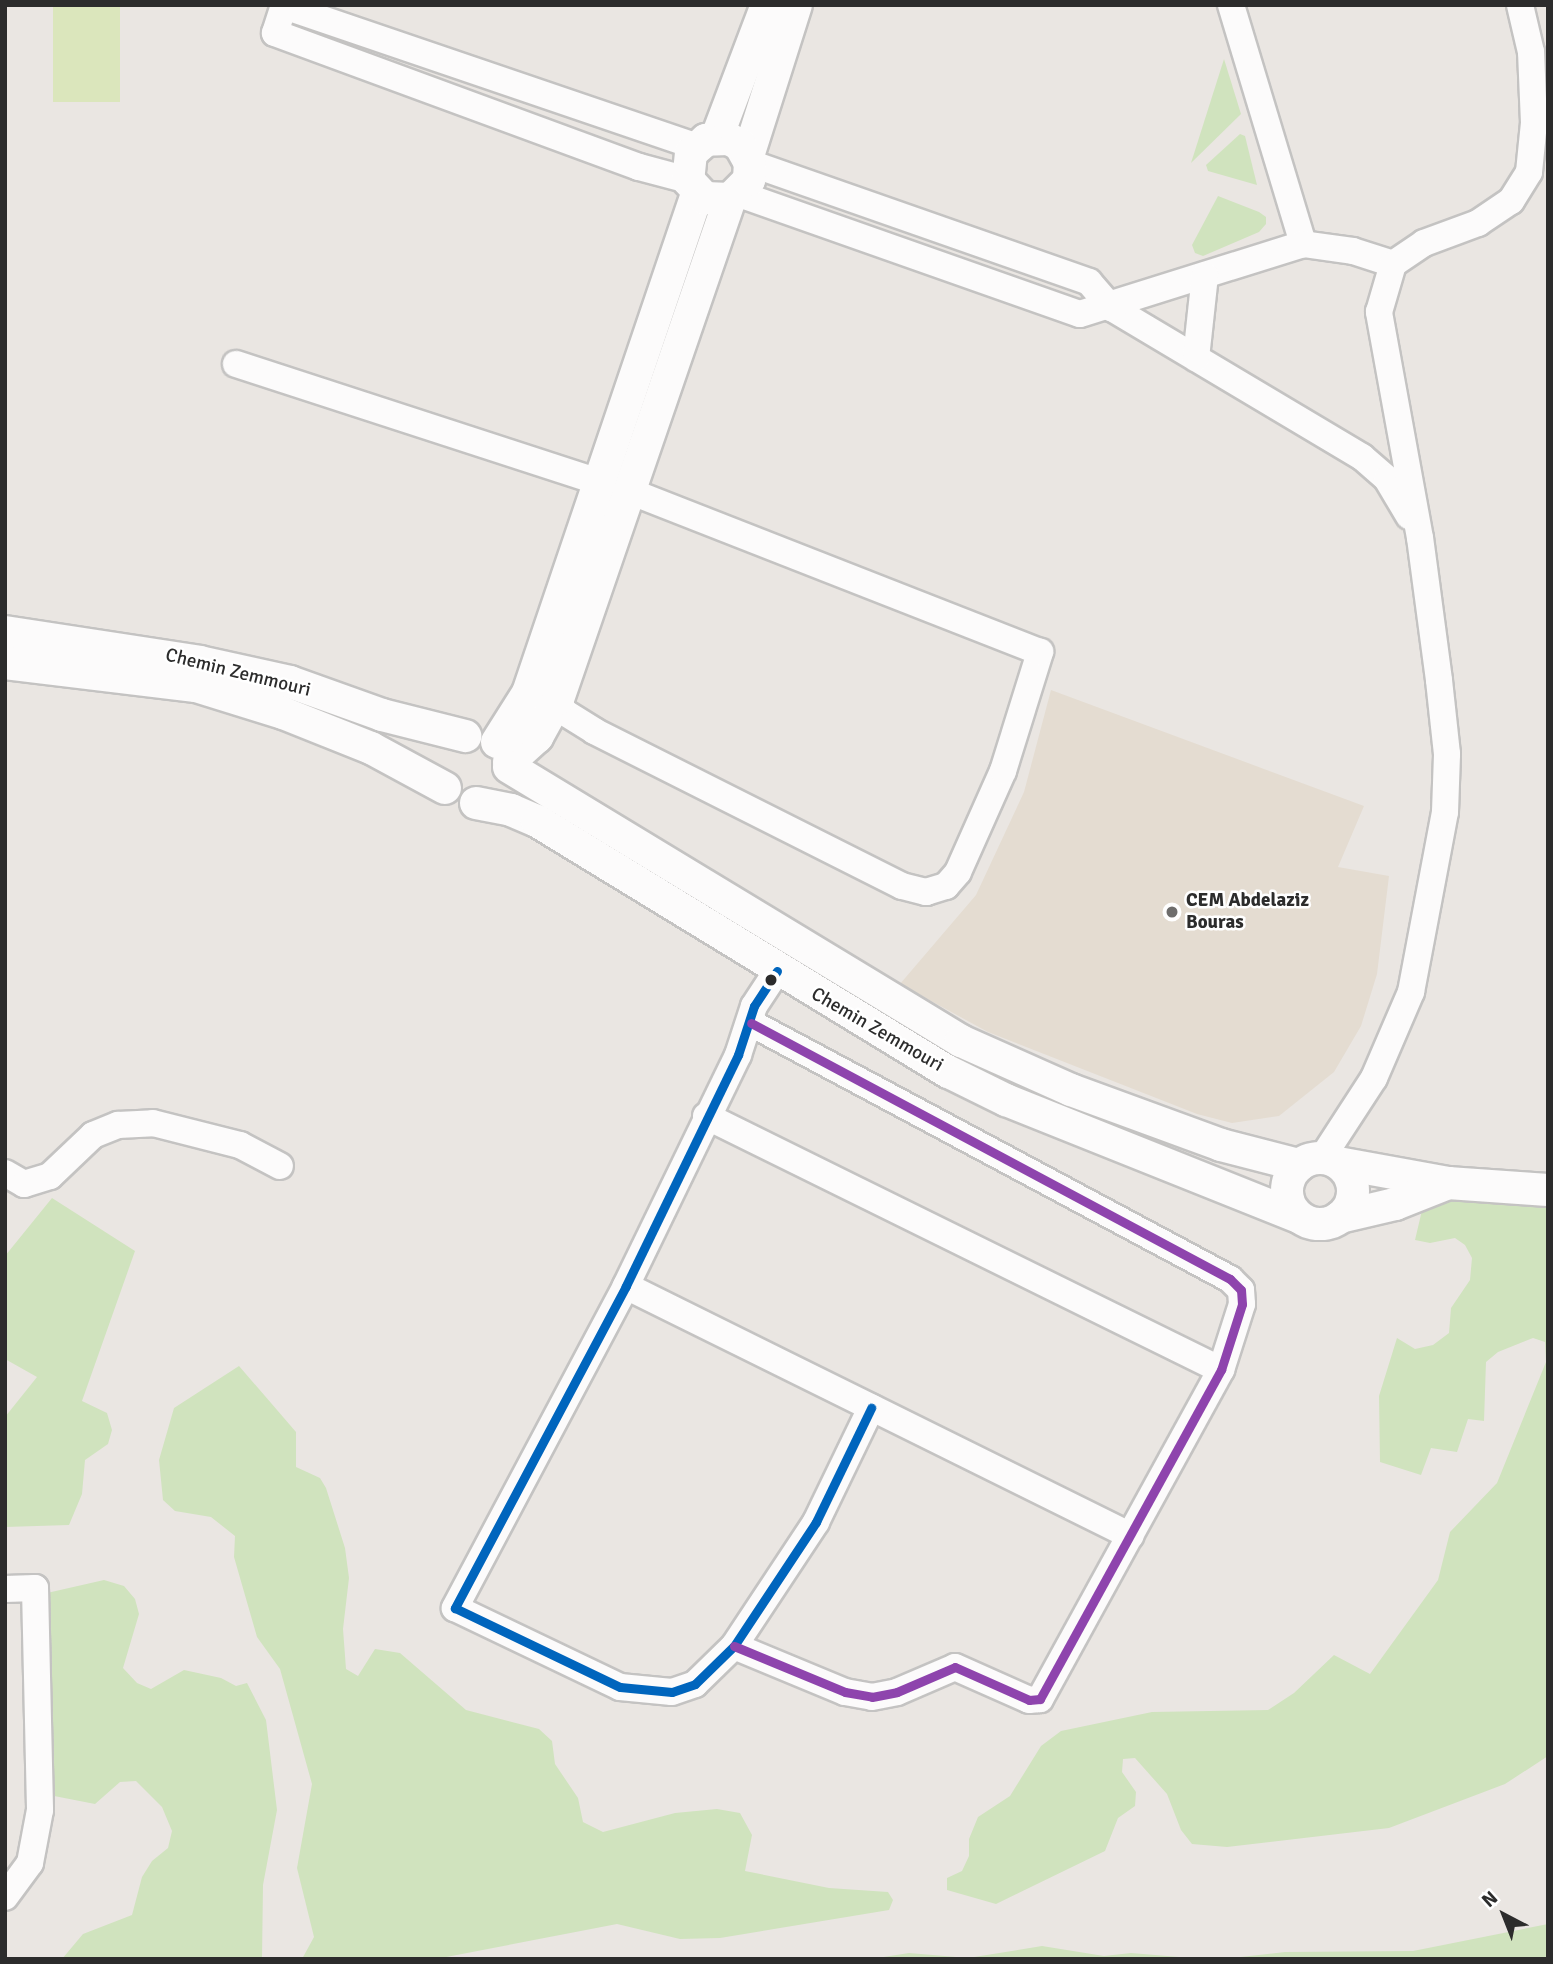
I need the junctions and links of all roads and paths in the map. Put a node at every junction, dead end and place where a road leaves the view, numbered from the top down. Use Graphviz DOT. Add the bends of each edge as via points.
graph roads {
  1 [pos="767,5"];
  2 [pos="796,5"];
  3 [pos="1231,5"];
  4 [pos="1520,5"];
  5 [pos="706,141"];
  6 [pos="749,160"];
  7 [pos="693,187"];
  8 [pos="735,196"];
  9 [pos="1303,244"];
  10 [pos="1392,264"];
  11 [pos="1205,275"];
  12 [pos="1112,308"];
  13 [pos="1196,358"];
  14 [pos="236,364"];
  15 [pos="614,489"];
  16 [pos="1420,538"];
  17 [pos="5,632"];
  18 [pos="5,663"];
  19 [pos="558,699"];
  20 [pos="465,736"];
  21 [pos="505,757"];
  22 [pos="445,788"];
  23 [pos="476,803"];
  24 [pos="777,971"];
  25 [pos="751,1023"];
  26 [pos="706,1116"];
  27 [pos="1320,1162"];
  28 [pos="281,1166"];
  29 [pos="5,1173"];
  30 [pos="1447,1183"];
  31 [pos="1548,1190"];
  32 [pos="1299,1217"];
  33 [pos="1340,1217"];
  34 [pos="626,1286"];
  35 [pos="1221,1370"];
  36 [pos="871,1408"];
  37 [pos="1131,1536"];
  38 [pos="5,1589"];
  39 [pos="734,1647"];
  40 [pos="5,1897"];
  1 -- 5 [label="street"];
  2 -- 6 [label="street"];
  3 -- 9 [label="street"];
  4 -- 10 [label="street" via="1531,52 1534,122 1529,172 1511,201 1478,223 1424,243"];
  5 -- 6 [label="street" via="740,145"];
  5 -- 7 [label="street" via="687,161"];
  5 -- 7 [label="street" via="284,6 275,33"];
  6 -- 8 [label="street" via="749,180"];
  6 -- 12 [label="street" via="1089,282"];
  7 -- 8 [label="street" via="713,201"];
  7 -- 15 [label="street"];
  8 -- 12 [label="street" via="1080,314"];
  8 -- 15 [label="street"];
  9 -- 10 [label="street" via="1353,251"];
  9 -- 11 [label="street"];
  10 -- 16 [label="street" via="1379,312"];
  11 -- 12 [label="street"];
  11 -- 13 [label="street"];
  12 -- 13 [label="street"];
  13 -- 16 [label="street" via="1362,457 1387,479"];
  14 -- 15 [label="street"];
  15 -- 19 [label="street"];
  15 -- 19 [label="street" via="1040,652 1003,771 958,872 946,886 926,892 902,886 796,835 594,731 564,712"];
  15 -- 21 [label="street"];
  16 -- 27 [label="street" via="1447,754 1444,812 1411,992 1374,1079"];
  17 -- 20 [label="street, Chemin Zemmouri" via="200,662 289,682 382,715"];
  18 -- 22 [label="street, Chemin Zemmouri" via="196,687 283,713 371,748"];
  19 -- 21 [label="street" via="537,737"];
  20 -- 21 [label="street"];
  20 -- 22 [label="street" via="442,757"];
  21 -- 23 [label="street" via="500,792"];
  21 -- 27 [label="street, Chemin Zemmouri" via="972,1047 1015,1068 1221,1145"];
  22 -- 23 [label="street" via="458,800"];
  23 -- 24 [label="street, Chemin Zemmouri" via="537,821"];
  24 -- 25 [label="street" via="754,1006"];
  24 -- 32 [label="street, Chemin Zemmouri" via="1006,1100"];
  25 -- 26 [label="street"];
  25 -- 35 [label="street" via="1230,1279 1241,1290 1242,1304"];
  26 -- 34 [label="street"];
  26 -- 35 [label="street"];
  27 -- 30 [label="street, Chemin Zemmouri"];
  27 -- 32 [label="street" via="1287,1185 1287,1197"];
  27 -- 33 [label="street" via="1352,1184 1348,1208"];
  28 -- 29 [label="street" via="240,1145 153,1123 118,1125 93,1135 50,1176 24,1184"];
  30 -- 31 [label="street, Chemin Zemmouri"];
  30 -- 33 [label="street, Chemin Zemmouri" via="1395,1204"];
  32 -- 33 [label="street" via="1319,1224"];
  34 -- 36 [label="street"];
  34 -- 39 [label="street" via="455,1608 620,1687 672,1692 695,1684"];
  35 -- 37 [label="street"];
  36 -- 37 [label="street"];
  36 -- 39 [label="street" via="816,1522"];
  37 -- 39 [label="street" via="1035,1701 956,1667 897,1692 872,1697 845,1692"];
  38 -- 40 [label="street" via="35,1588 40,1810 30,1863"];
}
